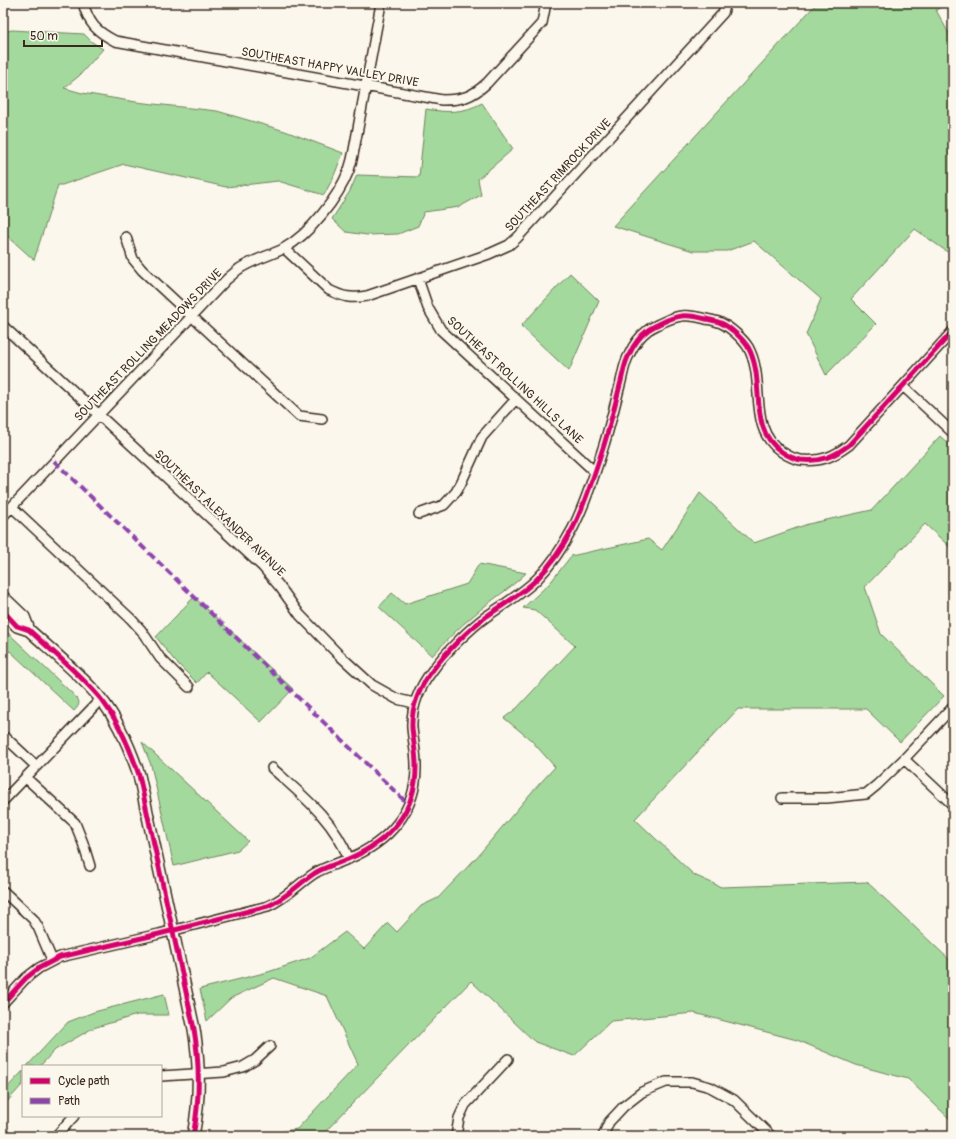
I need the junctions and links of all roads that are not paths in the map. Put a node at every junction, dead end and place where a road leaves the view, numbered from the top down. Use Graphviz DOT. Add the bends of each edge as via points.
graph roads {
  1 [pos="83,3"];
  2 [pos="380,3"];
  3 [pos="546,3"];
  4 [pos="726,3"];
  5 [pos="367,86"];
  6 [pos="126,237"];
  7 [pos="284,248"];
  8 [pos="418,278"];
  9 [pos="192,316"];
  10 [pos="3,326"];
  11 [pos="953,331"];
  12 [pos="903,386"];
  13 [pos="516,399"];
  14 [pos="98,414"];
  15 [pos="322,419"];
  16 [pos="953,433"];
  17 [pos="595,472"];
  18 [pos="12,507"];
  19 [pos="419,514"];
  20 [pos="3,516"];
  21 [pos="3,597"];
  22 [pos="3,612"];
  23 [pos="29,630"];
  24 [pos="189,687"];
  25 [pos="101,699"];
  26 [pos="414,703"];
  27 [pos="953,707"];
  28 [pos="6,738"];
  29 [pos="904,759"];
  30 [pos="36,766"];
  31 [pos="272,768"];
  32 [pos="26,778"];
  33 [pos="782,798"];
  34 [pos="3,802"];
  35 [pos="953,805"];
  36 [pos="349,859"];
  37 [pos="90,866"];
  38 [pos="3,891"];
  39 [pos="173,930"];
  40 [pos="52,960"];
  41 [pos="3,1003"];
  42 [pos="270,1046"];
  43 [pos="508,1059"];
  44 [pos="199,1073"];
  45 [pos="162,1076"];
  46 [pos="73,1117"];
  47 [pos="56,1136"];
  48 [pos="193,1136"];
  49 [pos="456,1136"];
  50 [pos="603,1136"];
  51 [pos="771,1136"];
  1 -- 5 [label="street, SOUTHEAST HAPPY VALLEY DRIVE" via="87,16 94,26 103,35 115,41"];
  2 -- 5 [label="street, SOUTHEAST ROLLING MEADOWS DRIVE"];
  3 -- 5 [label="street, SOUTHEAST HAPPY VALLEY DRIVE" via="542,23 487,83 468,97 442,100"];
  4 -- 8 [label="street, SOUTHEAST RIMROCK DRIVE" via="722,13 517,238 509,245 489,254"];
  5 -- 7 [label="street, SOUTHEAST ROLLING MEADOWS DRIVE" via="349,170 338,192 312,225"];
  6 -- 9 [label="street" via="133,259 142,270"];
  7 -- 8 [label="street, SOUTHEAST RIMROCK DRIVE" via="329,290 346,297 367,296"];
  7 -- 9 [label="street, SOUTHEAST ROLLING MEADOWS DRIVE" via="240,269"];
  8 -- 13 [label="street, SOUTHEAST ROLLING HILLS LANE" via="428,308 441,330"];
  9 -- 14 [label="street, SOUTHEAST ROLLING MEADOWS DRIVE"];
  9 -- 15 [label="street" via="299,416"];
  10 -- 14 [label="street, SOUTHEAST ALEXANDER AVENUE"];
  11 -- 12 [label="street"];
  12 -- 16 [label="street"];
  12 -- 17 [label="street" via="838,453 816,461 790,458 775,448 767,438 758,406 755,364 742,340 722,323 694,316 671,317 648,330 628,356"];
  13 -- 17 [label="street, SOUTHEAST ROLLING HILLS LANE"];
  13 -- 19 [label="street" via="482,437 456,492 444,505"];
  14 -- 18 [label="street, SOUTHEAST ROLLING MEADOWS DRIVE"];
  14 -- 26 [label="street, SOUTHEAST ALEXANDER AVENUE" via="262,566 300,615 366,680 396,699"];
  17 -- 26 [label="street" via="572,529 552,561 527,588 465,635 434,668"];
  18 -- 20 [label="street, SOUTHEAST ROLLING MEADOWS DRIVE"];
  18 -- 24 [label="street" via="132,619 160,658"];
  21 -- 23 [label="street" via="24,617"];
  22 -- 23 [label="street" via="17,626"];
  23 -- 25 [label="street"];
  25 -- 30 [label="street"];
  25 -- 39 [label="street" via="122,731 137,769"];
  26 -- 36 [label="street" via="412,727 417,763 415,783 405,813 379,842"];
  27 -- 29 [label="street"];
  28 -- 30 [label="street"];
  29 -- 33 [label="street" via="866,794 827,798"];
  29 -- 35 [label="street"];
  30 -- 32 [label="street"];
  31 -- 36 [label="street" via="325,819 343,845"];
  32 -- 34 [label="street"];
  32 -- 37 [label="street" via="74,823"];
  36 -- 39 [label="street" via="315,873 291,893 268,906"];
  38 -- 40 [label="street" via="33,919"];
  39 -- 40 [label="street"];
  39 -- 44 [label="street" via="194,1029"];
  40 -- 41 [label="street" via="26,978"];
  42 -- 44 [label="street" via="243,1067 224,1072"];
  43 -- 49 [label="street" via="465,1105 459,1118"];
  44 -- 45 [label="street"];
  44 -- 48 [label="street" via="198,1106"];
  46 -- 47 [label="street"];
  50 -- 51 [label="street" via="610,1122 624,1106 642,1092 666,1082 692,1082 710,1087 734,1100"];
}
